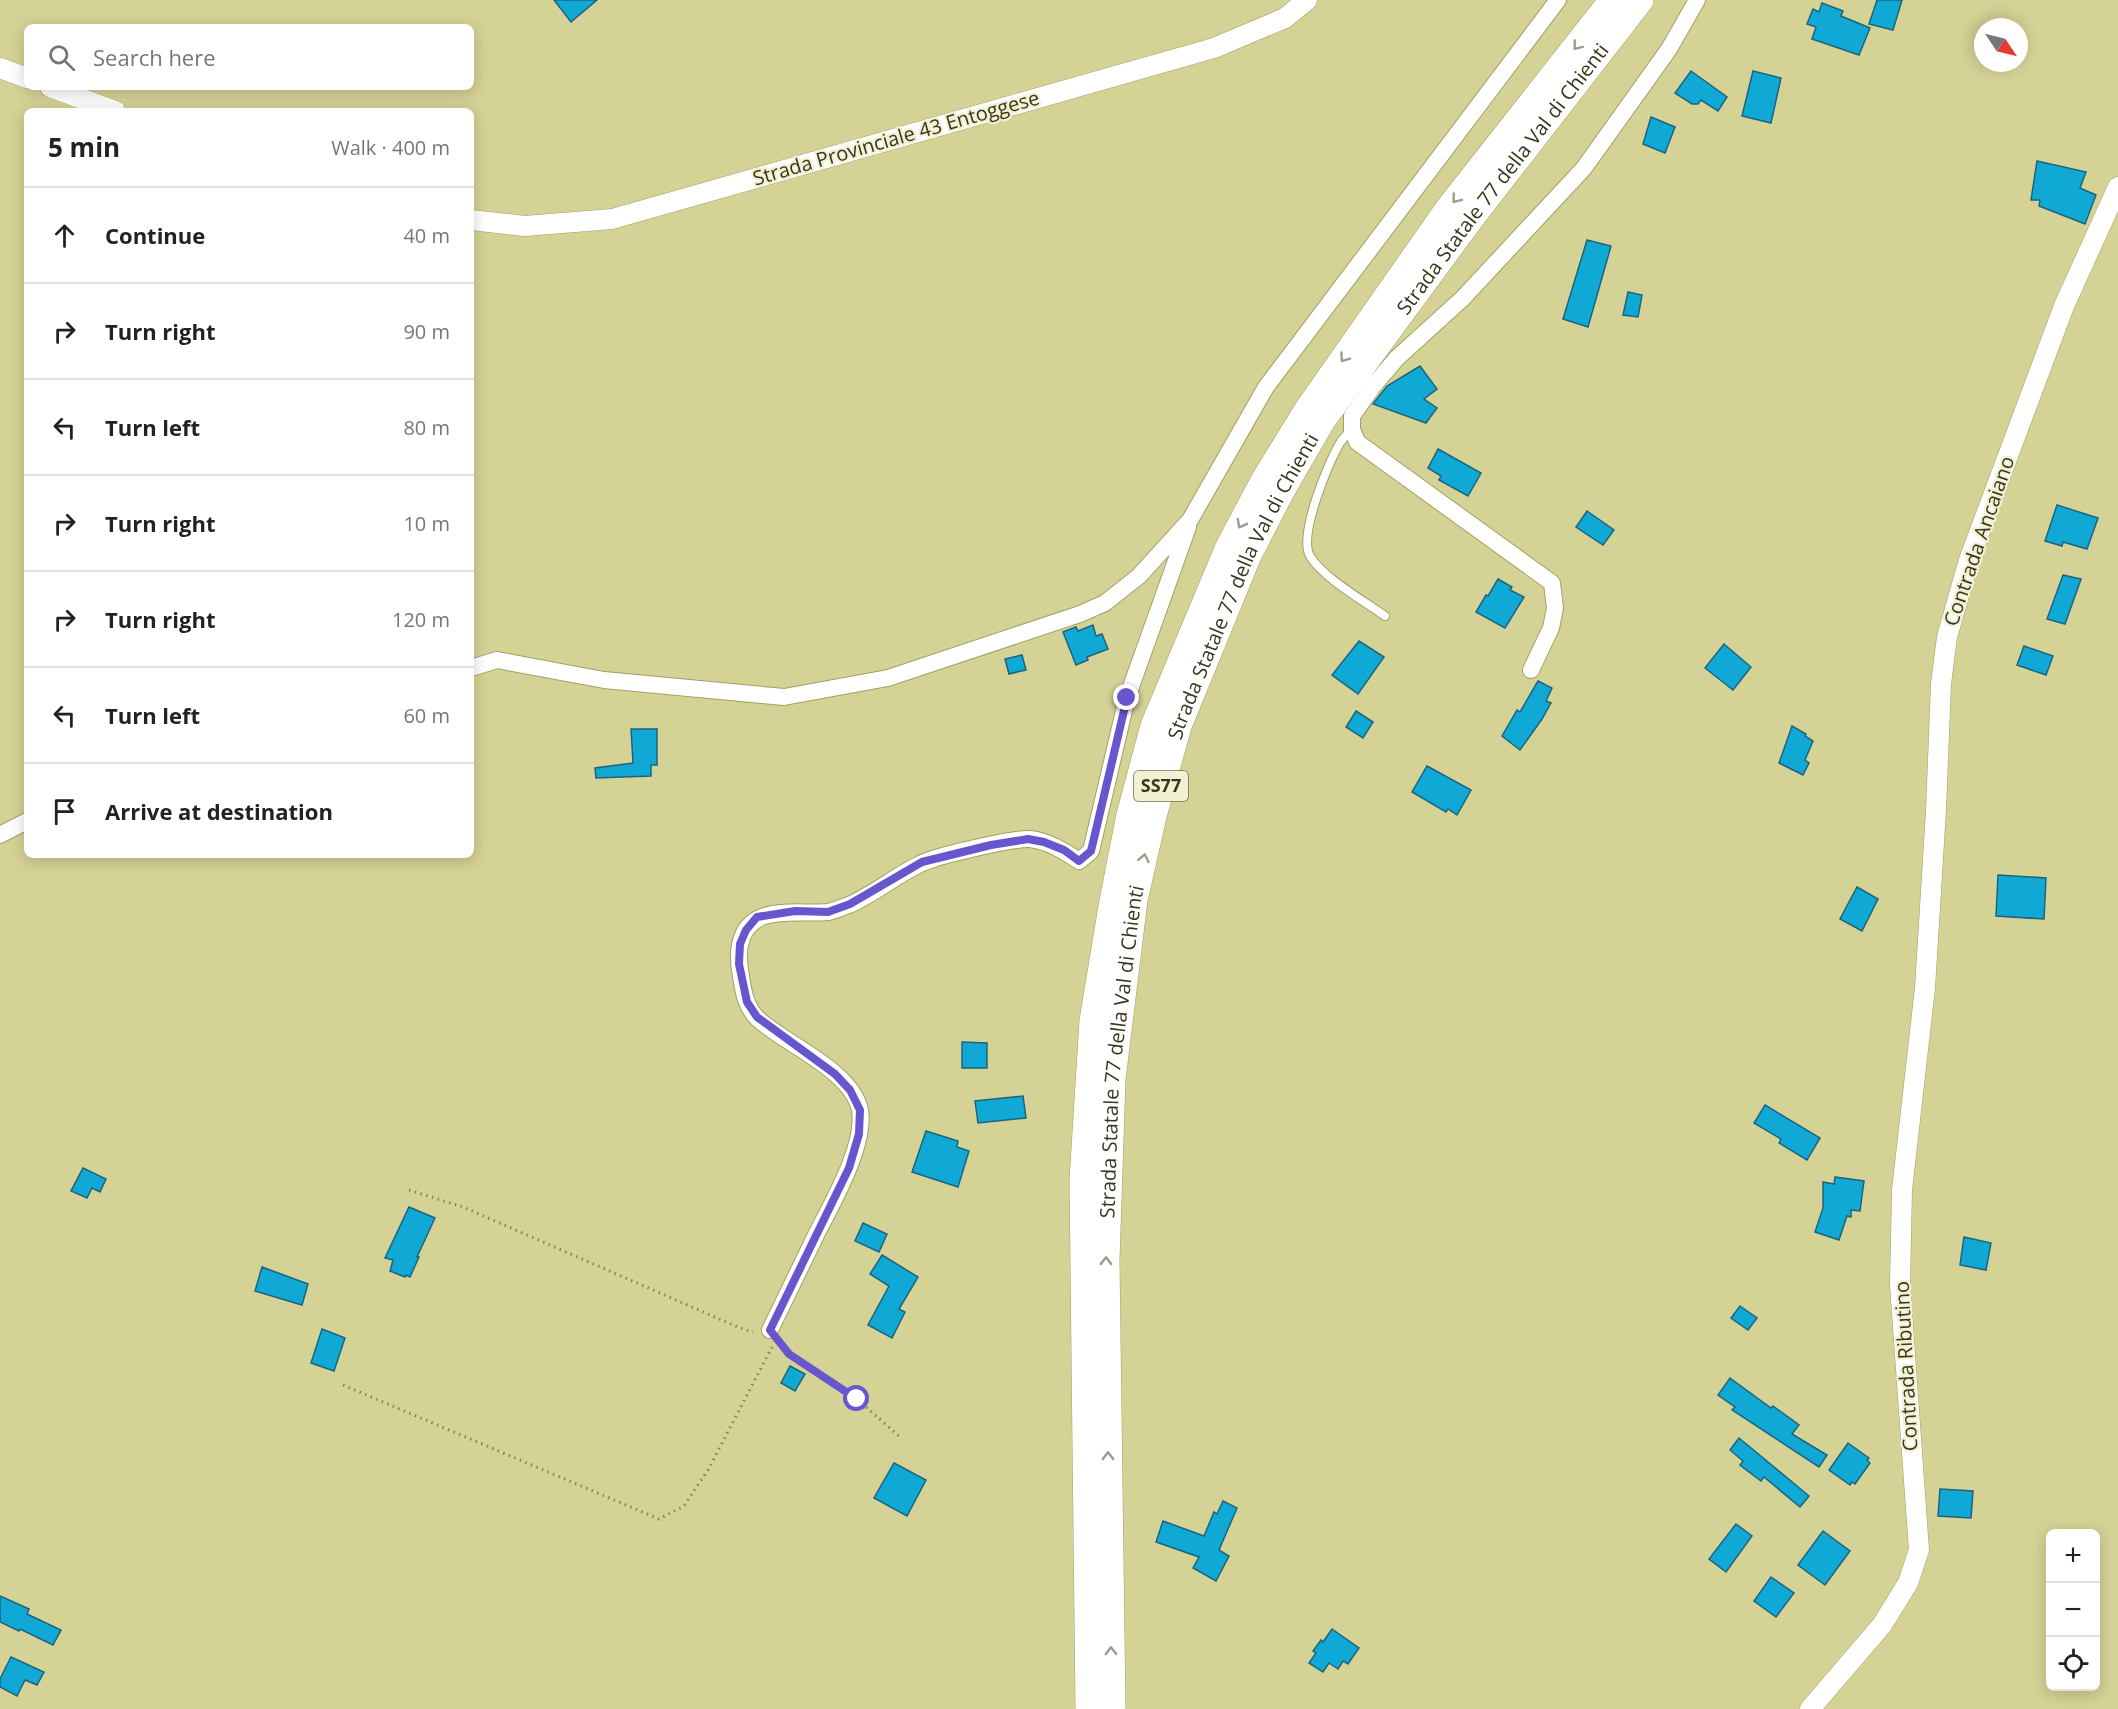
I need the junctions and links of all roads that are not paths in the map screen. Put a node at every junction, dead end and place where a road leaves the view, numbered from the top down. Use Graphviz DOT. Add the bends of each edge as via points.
graph roads {
  1 [pos="1307,0"];
  2 [pos="1558,0"];
  3 [pos="1613,0"];
  4 [pos="1640,0"];
  5 [pos="1697,0"];
  6 [pos="0,68"];
  7 [pos="24,77"];
  8 [pos="58,90"];
  9 [pos="107,108"];
  10 [pos="2118,188"];
  11 [pos="474,220"];
  12 [pos="1352,429"];
  13 [pos="1190,520"];
  14 [pos="1385,616"];
  15 [pos="474,667"];
  16 [pos="1531,670"];
  17 [pos="24,823"];
  18 [pos="0,835"];
  19 [pos="1925,988"];
  20 [pos="770,1330"];
  21 [pos="1089,1709"];
  22 [pos="1112,1709"];
  23 [pos="1810,1709"];
  1 -- 11 [label="street, Strada Provinciale 43 Entoggese" via="1285,18 1214,48 612,219 525,226"];
  2 -- 13 [label="street" via="1266,387"];
  3 -- 21 [label="highway, Strada Statale 77 della Val di Chienti / SS77, one-way" via="1450,207 1301,420 1229,547 1154,726 1126,837 1093,1021 1083,1180"];
  22 -- 4 [label="highway, Strada Statale 77 della Val di Chienti / SS77, one-way" via="1106,1260 1112,1079 1134,900 1178,726 1248,555 1322,420 1470,219"];
  5 -- 12 [label="street" via="1669,49 1584,168 1463,297 1397,358 1352,416"];
  6 -- 7 [label="street"];
  8 -- 9 [label="street"];
  10 -- 19 [label="street, Contrada Ancaiano" via="2064,306 1956,600 1941,684"];
  12 -- 14 [label="lane" via="1340,442 1320,488 1306,531 1308,554 1321,570"];
  12 -- 16 [label="street" via="1357,442 1552,583 1555,608 1551,628"];
  13 -- 15 [label="street" via="1139,576 1106,603 888,678 784,698 604,680 497,660"];
  13 -- 20 [label="street" via="1127,698 1091,851 1079,861 1064,850 1028,839 991,845 922,862 850,904 828,912 795,911 757,917 746,930 740,944 739,964 747,1002 757,1017 835,1074 850,1090 860,1110 859,1134 849,1168"];
  17 -- 18 [label="street"];
  19 -- 23 [label="street, Contrada Ributino" via="1902,1190 1900,1285 1919,1550 1908,1583 1882,1625"];
}
